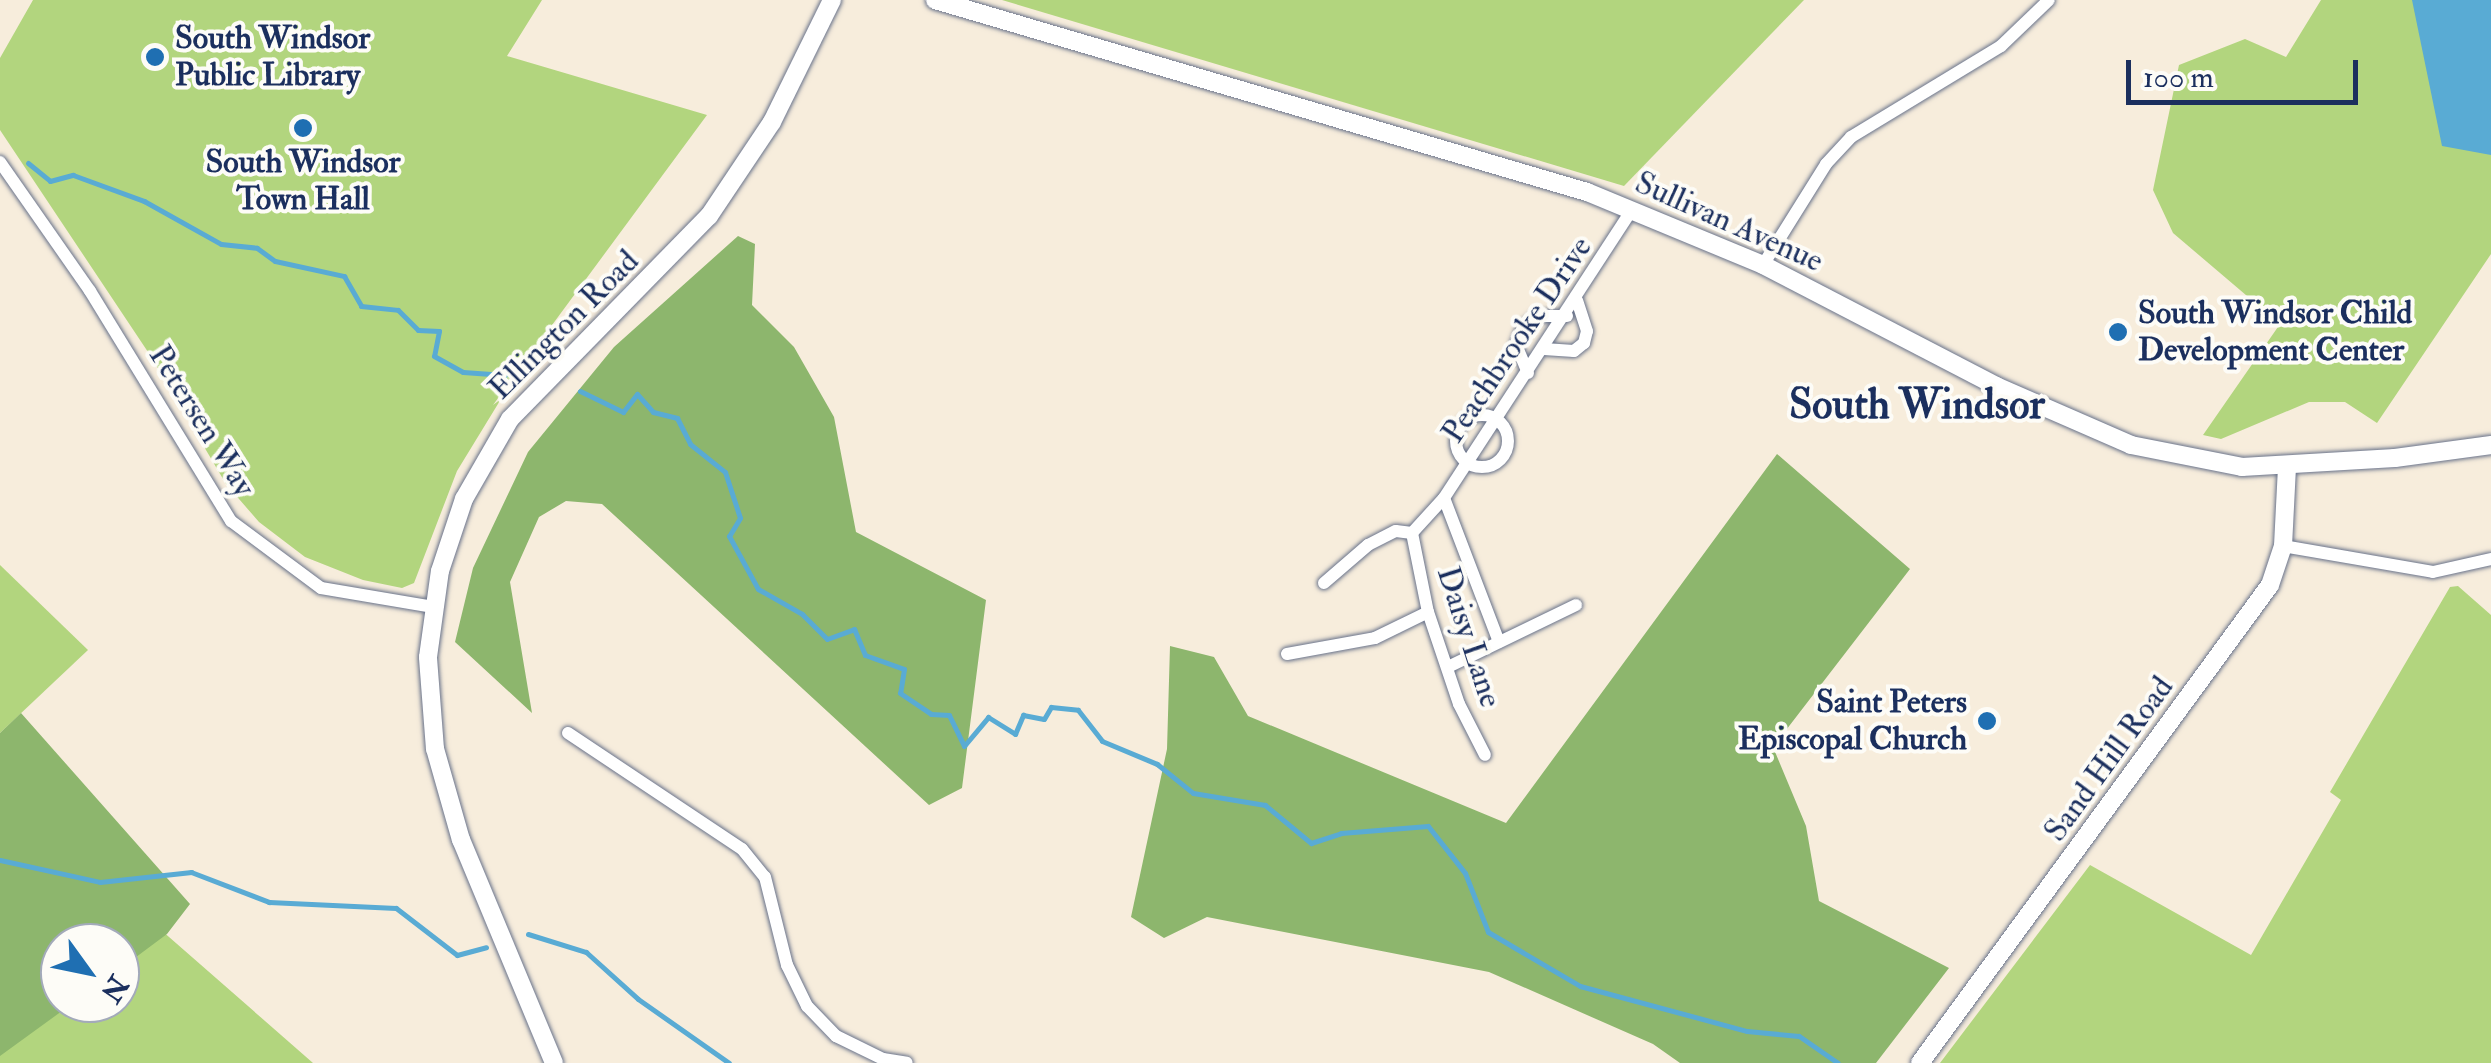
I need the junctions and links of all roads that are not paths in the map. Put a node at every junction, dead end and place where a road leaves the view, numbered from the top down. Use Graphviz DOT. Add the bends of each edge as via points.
graph roads {
  1 [pos="832,0"];
  2 [pos="935,0"];
  3 [pos="2049,0"];
  4 [pos="0,162"];
  5 [pos="1632,210"];
  6 [pos="1763,265"];
  7 [pos="1576,301"];
  8 [pos="1566,316"];
  9 [pos="1544,349"];
  10 [pos="1528,373"];
  11 [pos="1498,417"];
  12 [pos="2491,445"];
  13 [pos="1466,465"];
  14 [pos="2287,466"];
  15 [pos="1444,498"];
  16 [pos="1412,532"];
  17 [pos="2283,546"];
  18 [pos="2491,560"];
  19 [pos="1324,583"];
  20 [pos="1576,605"];
  21 [pos="433,607"];
  22 [pos="1428,612"];
  23 [pos="1498,642"];
  24 [pos="1286,654"];
  25 [pos="1450,666"];
  26 [pos="568,732"];
  27 [pos="1485,755"];
  28 [pos="554,1063"];
  29 [pos="907,1063"];
  30 [pos="1920,1063"];
  1 -- 21 [label="main road, Ellington Road" via="772,122 709,216 510,419 464,499"];
  2 -- 5 [label="main road, Sullivan Avenue" via="1486,160"];
  3 -- 6 [label="street" via="2001,46 1851,137 1826,164"];
  4 -- 21 [label="street, Petersen Way" via="90,290 231,521 321,588"];
  5 -- 6 [label="main road, Sullivan Avenue"];
  5 -- 7 [label="street, Peachbrooke Drive"];
  6 -- 14 [label="main road, Sullivan Avenue" via="2088,430 2180,458"];
  7 -- 8 [label="street, Peachbrooke Drive"];
  7 -- 9 [label="street" via="1587,331 1584,343 1574,351"];
  8 -- 9 [label="street, Peachbrooke Drive"];
  8 -- 10 [label="street" via="1537,316 1523,328 1516,345"];
  9 -- 10 [label="street, Peachbrooke Drive"];
  10 -- 11 [label="street, Peachbrooke Drive"];
  11 -- 13 [label="street, Peachbrooke Drive"];
  11 -- 13 [label="street" via="1469,417 1458,425 1455,436"];
  11 -- 13 [label="street" via="1509,446 1505,458 1496,466"];
  12 -- 14 [label="main road, Sullivan Avenue"];
  13 -- 15 [label="street, Peachbrooke Drive"];
  14 -- 17 [label="main road, Sand Hill Road"];
  15 -- 16 [label="street, Peachbrooke Drive"];
  15 -- 23 [label="street"];
  16 -- 19 [label="street" via="1396,531 1368,544"];
  16 -- 22 [label="street, Daisy Lane"];
  17 -- 18 [label="street" via="2432,572"];
  17 -- 30 [label="main road, Sand Hill Road" via="2270,585 2224,654"];
  20 -- 23 [label="street"];
  21 -- 28 [label="main road, Ellington Road" via="429,702 448,796"];
  22 -- 24 [label="street" via="1375,638"];
  22 -- 25 [label="street, Daisy Lane"];
  23 -- 25 [label="street"];
  25 -- 27 [label="street, Daisy Lane" via="1458,704"];
  26 -- 29 [label="street" via="742,850 765,876 787,965 807,1006 836,1036 883,1060"];
}
